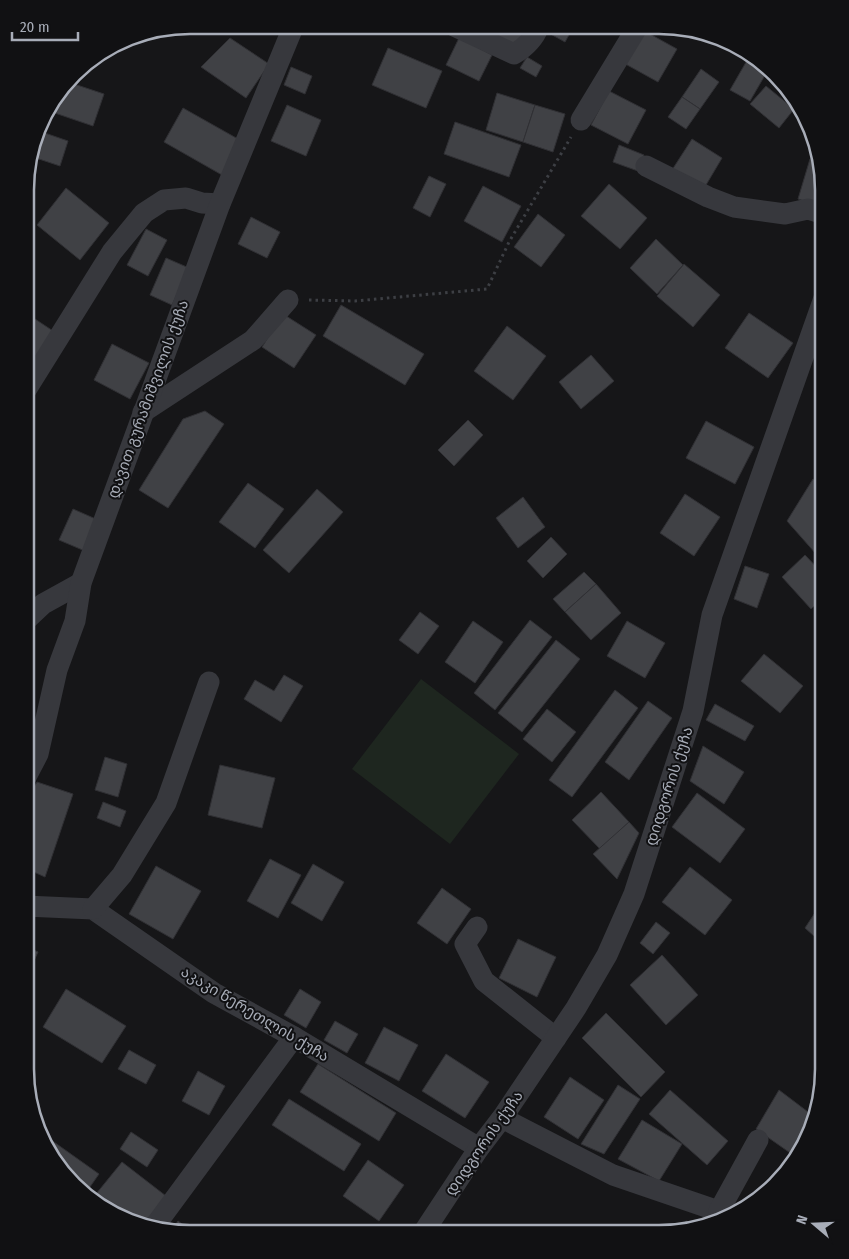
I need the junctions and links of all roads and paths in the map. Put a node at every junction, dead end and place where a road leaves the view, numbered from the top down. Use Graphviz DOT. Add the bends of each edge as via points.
graph roads {
  1 [pos="290,34"];
  2 [pos="471,34"];
  3 [pos="535,34"];
  4 [pos="633,34"];
  5 [pos="581,120"];
  6 [pos="646,166"];
  7 [pos="220,204"];
  8 [pos="815,211"];
  9 [pos="288,300"];
  10 [pos="815,323"];
  11 [pos="34,377"];
  12 [pos="143,412"];
  13 [pos="81,583"];
  14 [pos="34,612"];
  15 [pos="209,682"];
  16 [pos="34,762"];
  17 [pos="34,906"];
  18 [pos="93,909"];
  19 [pos="477,927"];
  20 [pos="294,1037"];
  21 [pos="556,1038"];
  22 [pos="502,1118"];
  23 [pos="758,1140"];
  24 [pos="478,1148"];
  25 [pos="727,1209"];
  26 [pos="721,1212"];
  27 [pos="157,1221"];
  28 [pos="428,1225"];
  1 -- 7 [label="street, დავით გურამიშვილის ქუჩა"];
  2 -- 3 [label="street" via="514,54"];
  4 -- 5 [label="street"];
  5 -- 9 [label="path" via="509,242 487,289 354,301"];
  6 -- 8 [label="street" via="708,198 734,207 785,214 808,209"];
  7 -- 11 [label="street" via="186,198 164,200 144,213 112,252"];
  7 -- 12 [label="street, დავით გურამიშვილის ქუჩა"];
  9 -- 12 [label="street" via="254,340"];
  10 -- 21 [label="street, დიდგორის ქუჩა" via="712,615 693,711 634,894 607,955"];
  12 -- 13 [label="street, დავით გურამიშვილის ქუჩა"];
  13 -- 14 [label="street"];
  13 -- 16 [label="street, დავით გურამიშვილის ქუჩა" via="75,620"];
  15 -- 18 [label="street" via="166,803 122,875"];
  17 -- 18 [label="street"];
  18 -- 20 [label="street, აკაკი წერეთლის ქუჩა" via="214,993"];
  19 -- 21 [label="street" via="464,944 484,982"];
  20 -- 24 [label="street, აკაკი წერეთლის ქუჩა"];
  20 -- 27 [label="street"];
  21 -- 22 [label="street, დიდგორის ქუჩა"];
  22 -- 24 [label="street, დიდგორის ქუჩა"];
  22 -- 26 [label="street" via="613,1175"];
  23 -- 25 [label="street"];
  24 -- 28 [label="street, დიდგორის ქუჩა"];
}
